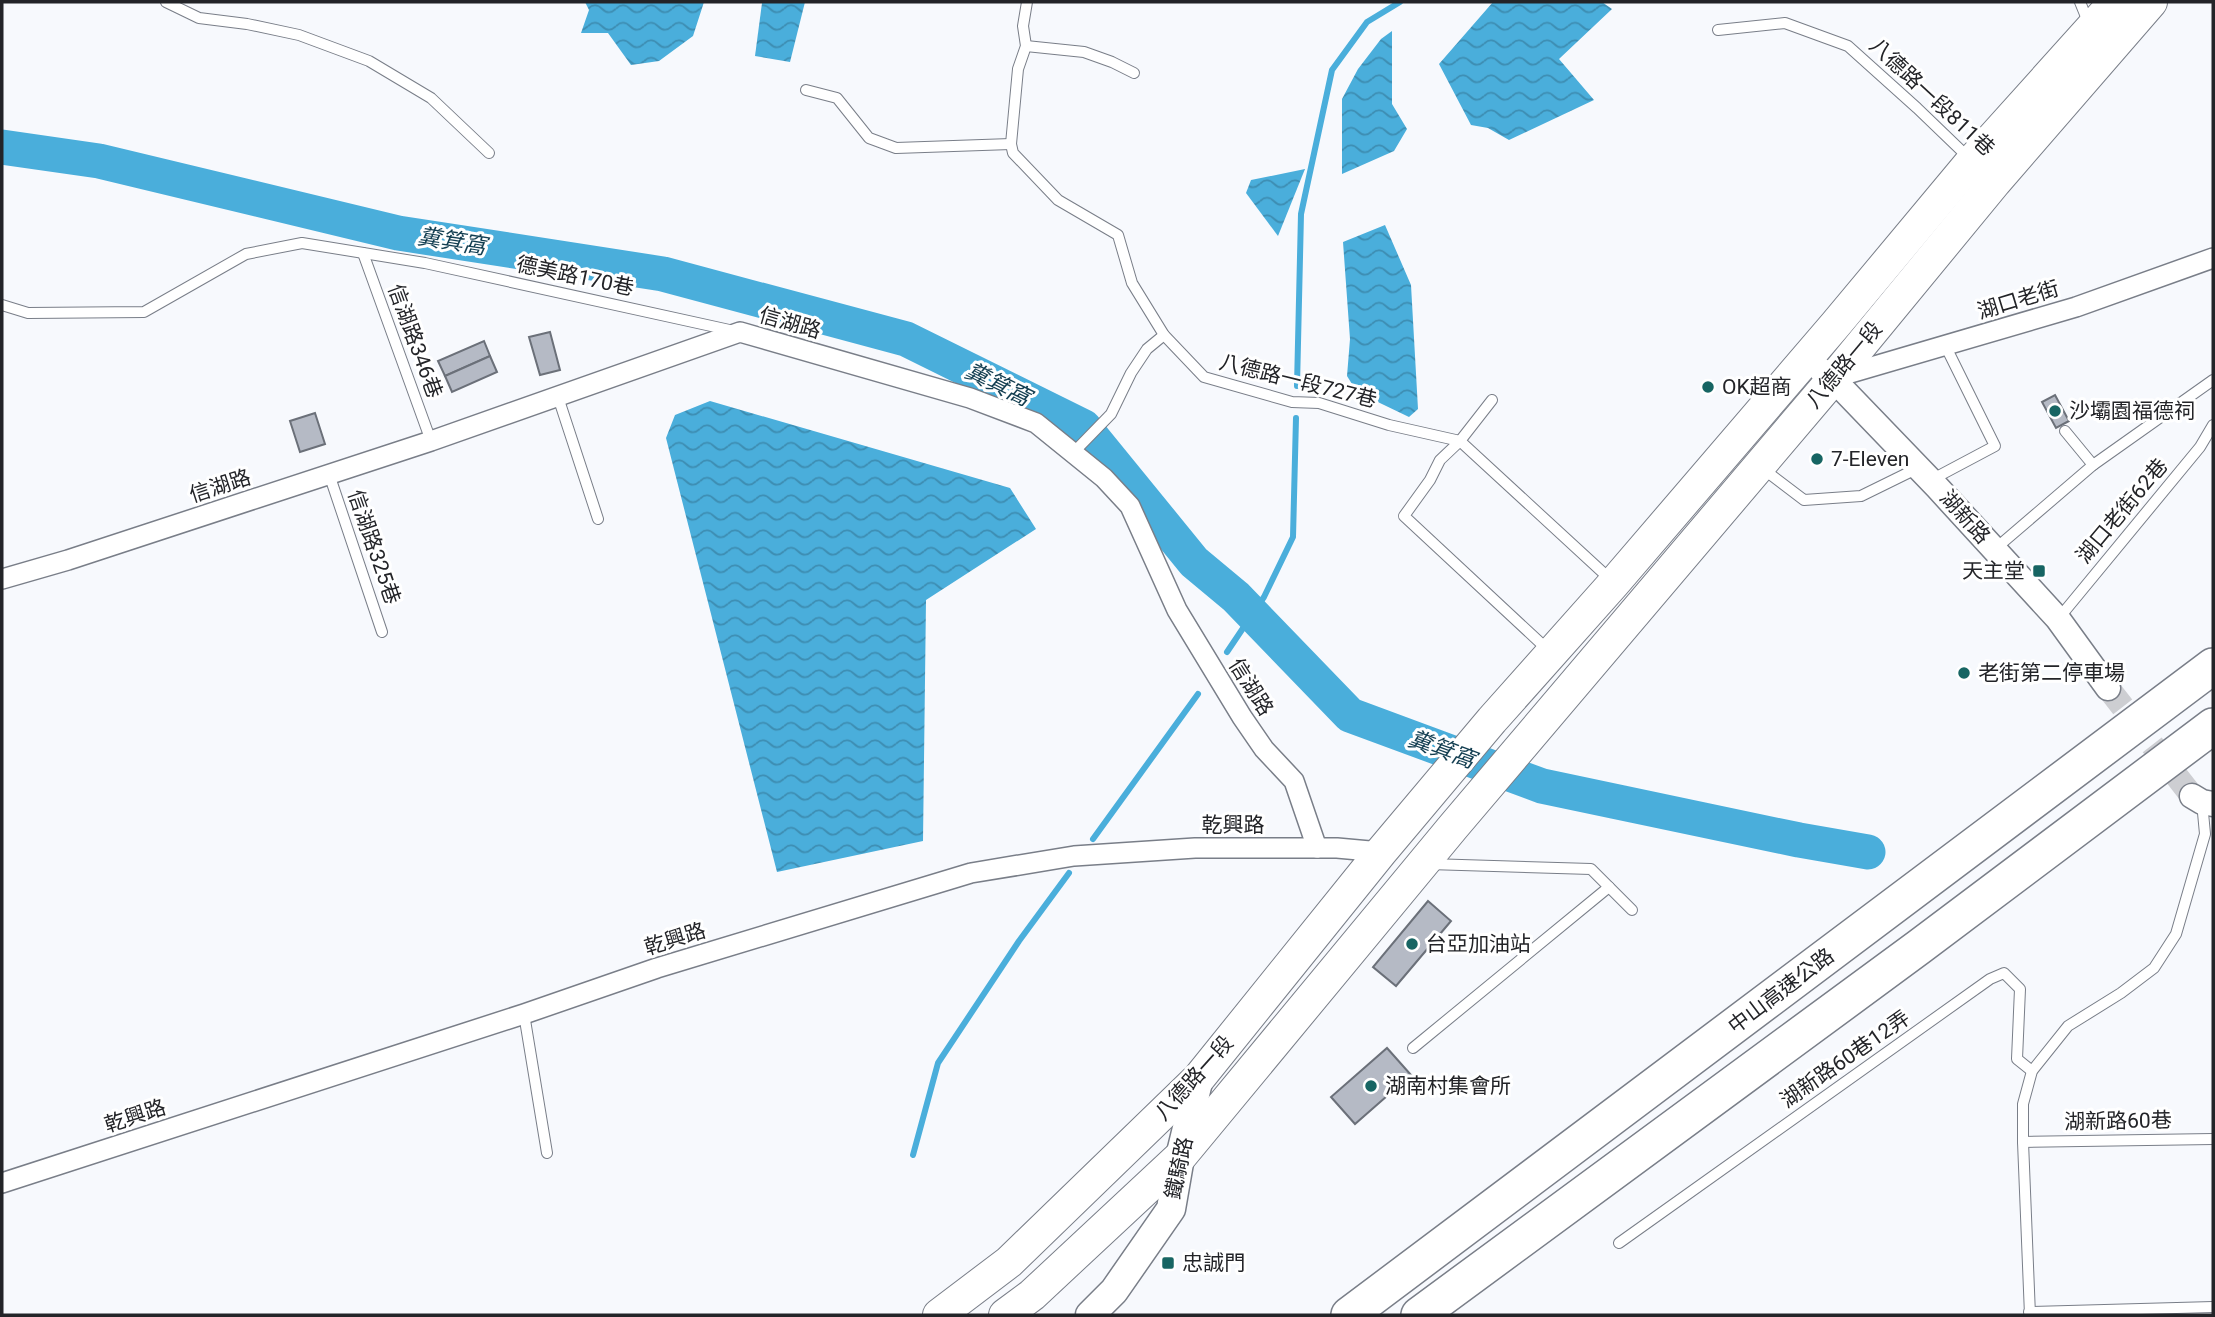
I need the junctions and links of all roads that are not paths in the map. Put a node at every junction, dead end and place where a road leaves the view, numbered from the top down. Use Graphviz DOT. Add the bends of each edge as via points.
graph roads {
  1 [pos="166,2"];
  2 [pos="1027,2"];
  3 [pos="2115,2"];
  4 [pos="2151,2"];
  5 [pos="2086,15"];
  6 [pos="1718,30"];
  7 [pos="1026,46"];
  8 [pos="1134,73"];
  9 [pos="807,90"];
  10 [pos="1011,144"];
  11 [pos="489,153"];
  12 [pos="1984,171"];
  13 [pos="363,253"];
  14 [pos="2213,258"];
  15 [pos="2,305"];
  16 [pos="740,332"];
  17 [pos="1164,335"];
  18 [pos="1945,345"];
  19 [pos="1807,358"];
  20 [pos="1833,379"];
  21 [pos="2213,380"];
  22 [pos="558,397"];
  23 [pos="1492,400"];
  24 [pos="2213,425"];
  25 [pos="2065,431"];
  26 [pos="431,441"];
  27 [pos="1460,441"];
  28 [pos="1079,447"];
  29 [pos="2093,465"];
  30 [pos="1758,466"];
  31 [pos="329,474"];
  32 [pos="1925,474"];
  33 [pos="598,519"];
  34 [pos="1994,549"];
  35 [pos="2,579"];
  36 [pos="1614,583"];
  37 [pos="2058,619"];
  38 [pos="382,632"];
  39 [pos="1552,653"];
  40 [pos="2213,666"];
  41 [pos="2108,688"];
  42 [pos="2213,726"];
  43 [pos="2202,801"];
  44 [pos="1317,848"];
  45 [pos="1381,852"];
  46 [pos="1422,864"];
  47 [pos="1609,887"];
  48 [pos="1632,910"];
  49 [pos="524,1014"];
  50 [pos="1413,1048"];
  51 [pos="2032,1071"];
  52 [pos="1199,1078"];
  53 [pos="2213,1139"];
  54 [pos="2023,1142"];
  55 [pos="547,1153"];
  56 [pos="1180,1157"];
  57 [pos="2,1183"];
  58 [pos="1619,1243"];
  59 [pos="2213,1307"];
  60 [pos="2029,1314"];
  61 [pos="939,1315"];
  62 [pos="1005,1315"];
  63 [pos="1090,1315"];
  64 [pos="1349,1315"];
  65 [pos="1419,1315"];
  1 -- 11 [label="lane" via="199,18 299,35 369,61 431,98"];
  2 -- 7 [label="lane"];
  3 -- 5 [label="main road, 八德路一段"];
  4 -- 12 [label="main road, 八德路一段"];
  5 -- 12 [label="main road, 八德路一段"];
  6 -- 12 [label="lane, 八德路一段811巷" via="1785,23 1848,46"];
  7 -- 8 [label="lane" via="1084,52"];
  7 -- 10 [label="lane" via="1018,69"];
  9 -- 10 [label="lane" via="837,98 869,138 896,148"];
  10 -- 17 [label="lane, 八德路一段727巷" via="1013,153 1058,200 1118,235 1132,283"];
  12 -- 19 [label="main road, 八德路一段"];
  12 -- 20 [label="main road, 八德路一段"];
  13 -- 15 [label="lane, 德美路170巷" via="302,243 246,254 144,312 28,313"];
  13 -- 16 [label="lane, 德美路170巷"];
  13 -- 26 [label="lane, 信湖路346巷"];
  14 -- 18 [label="street, 湖口老街" via="2076,307"];
  16 -- 22 [label="street, 信湖路"];
  16 -- 28 [label="street, 信湖路" via="970,398 1036,423"];
  17 -- 27 [label="lane, 八德路一段727巷" via="1204,377 1292,402 1320,402"];
  17 -- 28 [label="lane" via="1147,349 1111,414"];
  18 -- 20 [label="street, 湖口老街"];
  18 -- 32 [label="lane" via="1996,446"];
  19 -- 20 [label="street, 湖新路"];
  19 -- 36 [label="main road, 八德路一段"];
  20 -- 30 [label="main road, 八德路一段"];
  20 -- 32 [label="street, 湖新路"];
  21 -- 29 [label="lane"];
  22 -- 26 [label="street, 信湖路"];
  22 -- 33 [label="lane"];
  23 -- 27 [label="lane"];
  24 -- 37 [label="lane, 湖口老街62巷" via="2200,447"];
  25 -- 29 [label="lane"];
  26 -- 31 [label="street, 信湖路"];
  27 -- 36 [label="lane, 八德路一段727巷"];
  27 -- 39 [label="lane" via="1440,460 1404,516"];
  28 -- 44 [label="street, 信湖路" via="1130,506 1177,610 1242,717 1294,781"];
  29 -- 34 [label="lane"];
  30 -- 32 [label="lane" via="1804,500 1861,496"];
  30 -- 46 [label="main road, 八德路一段"];
  31 -- 35 [label="street, 信湖路"];
  31 -- 38 [label="lane, 信湖路325巷"];
  32 -- 34 [label="street, 湖新路"];
  34 -- 37 [label="street, 湖新路"];
  36 -- 39 [label="main road, 八德路一段"];
  37 -- 41 [label="street, 湖新路"];
  39 -- 45 [label="main road, 八德路一段"];
  40 -- 64 [label="highway, 中山高速公路"];
  42 -- 65 [label="highway"];
  43 -- 51 [label="lane" via="2205,834 2176,934 2154,968 2068,1026"];
  44 -- 45 [label="street, 乾興路"];
  44 -- 49 [label="street, 乾興路" via="1195,848 1088,855 971,873 657,968"];
  45 -- 52 [label="main road, 八德路一段"];
  46 -- 47 [label="lane" via="1591,869"];
  46 -- 56 [label="main road, 八德路一段"];
  47 -- 48 [label="lane"];
  47 -- 50 [label="lane"];
  49 -- 55 [label="lane"];
  49 -- 57 [label="street, 乾興路"];
  51 -- 54 [label="lane" via="2023,1104"];
  51 -- 58 [label="lane, 湖新路60巷12弄" via="2017,1059 2020,989 2004,973"];
  52 -- 56 [label="main road, 鐵騎路"];
  52 -- 61 [label="main road, 八德路一段" via="1009,1262"];
  53 -- 54 [label="lane, 湖新路60巷"];
  54 -- 60 [label="lane"];
  56 -- 62 [label="main road, 八德路一段"];
  56 -- 63 [label="main road, 鐵騎路" via="1171,1209 1114,1291"];
  59 -- 60 [label="lane"];
}
